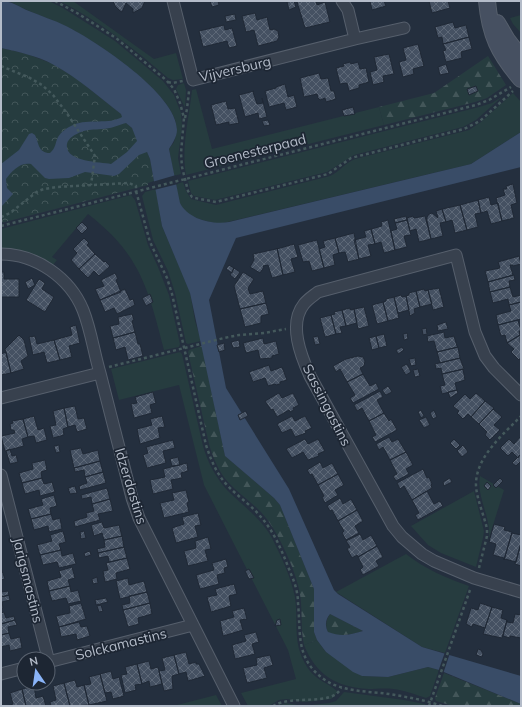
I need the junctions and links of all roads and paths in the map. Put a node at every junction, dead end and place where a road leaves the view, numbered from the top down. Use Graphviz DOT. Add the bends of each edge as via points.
graph roads {
  1 [pos="54,1"];
  2 [pos="173,1"];
  3 [pos="342,1"];
  4 [pos="488,1"];
  5 [pos="404,28"];
  6 [pos="355,39"];
  7 [pos="521,58"];
  8 [pos="1,66"];
  9 [pos="194,80"];
  10 [pos="515,86"];
  11 [pos="184,118"];
  12 [pos="183,179"];
  13 [pos="91,185"];
  14 [pos="136,191"];
  15 [pos="1,217"];
  16 [pos="1,226"];
  17 [pos="1,254"];
  18 [pos="296,328"];
  19 [pos="184,348"];
  20 [pos="100,373"];
  21 [pos="521,396"];
  22 [pos="1,398"];
  23 [pos="521,416"];
  24 [pos="1,475"];
  25 [pos="474,578"];
  26 [pos="521,592"];
  27 [pos="193,625"];
  28 [pos="45,651"];
  29 [pos="56,660"];
  30 [pos="16,670"];
  31 [pos="1,674"];
  32 [pos="341,688"];
  33 [pos="336,698"];
  34 [pos="330,701"];
  35 [pos="430,702"];
  36 [pos="234,706"];
  37 [pos="273,706"];
  38 [pos="429,706"];
  39 [pos="442,706"];
  1 -- 11 [label="path" via="116,38 166,80 174,89"];
  2 -- 9 [label="street, Vijversburg"];
  3 -- 6 [label="street" via="348,10"];
  4 -- 7 [label="street" via="501,31"];
  4 -- 10 [label="street" via="488,17 495,41"];
  5 -- 6 [label="street, Vijversburg"];
  6 -- 9 [label="street, Vijversburg"];
  8 -- 13 [label="path" via="42,85 57,100 95,156"];
  9 -- 11 [label="path" via="189,90"];
  10 -- 12 [label="path, Groenesterpaad" via="476,105"];
  10 -- 12 [label="path" via="480,121 469,127 351,158 328,174 216,202 192,197"];
  11 -- 12 [label="path" via="181,153"];
  12 -- 14 [label="path, Groenesterpaad"];
  13 -- 14 [label="path" via="129,183 136,186"];
  13 -- 15 [label="path" via="40,190"];
  14 -- 16 [label="path, Groenesterpaad"];
  14 -- 19 [label="path" via="150,242 172,294"];
  17 -- 20 [label="street, Idzerdastins" via="17,255 37,262 54,272 70,288 83,311"];
  18 -- 19 [label="path" via="224,338"];
  18 -- 21 [label="street, Sassingastins" via="303,305 318,292 456,255 482,350 494,368"];
  18 -- 25 [label="street, Sassingastins" via="300,349 310,376 393,526 422,554"];
  19 -- 20 [label="path" via="104,368"];
  19 -- 32 [label="path" via="206,445 214,467 228,486 260,515 274,535 296,589 299,635 303,652 318,674"];
  20 -- 22 [label="street"];
  20 -- 27 [label="street, Idzerdastins" via="135,509"];
  23 -- 25 [label="path" via="490,450 479,470 476,485 487,536"];
  24 -- 28 [label="street, Jarigsmastins"];
  25 -- 26 [label="street, Sassingastins"];
  25 -- 35 [label="path"];
  27 -- 29 [label="street, Solckamastins"];
  27 -- 36 [label="street, Idzerdastins"];
  30 -- 31 [label="street"];
  32 -- 33 [label="path"];
  32 -- 35 [label="path"];
  34 -- 37 [label="path" via="308,704 290,701"];
  35 -- 38 [label="path"];
  35 -- 39 [label="path"];
}
